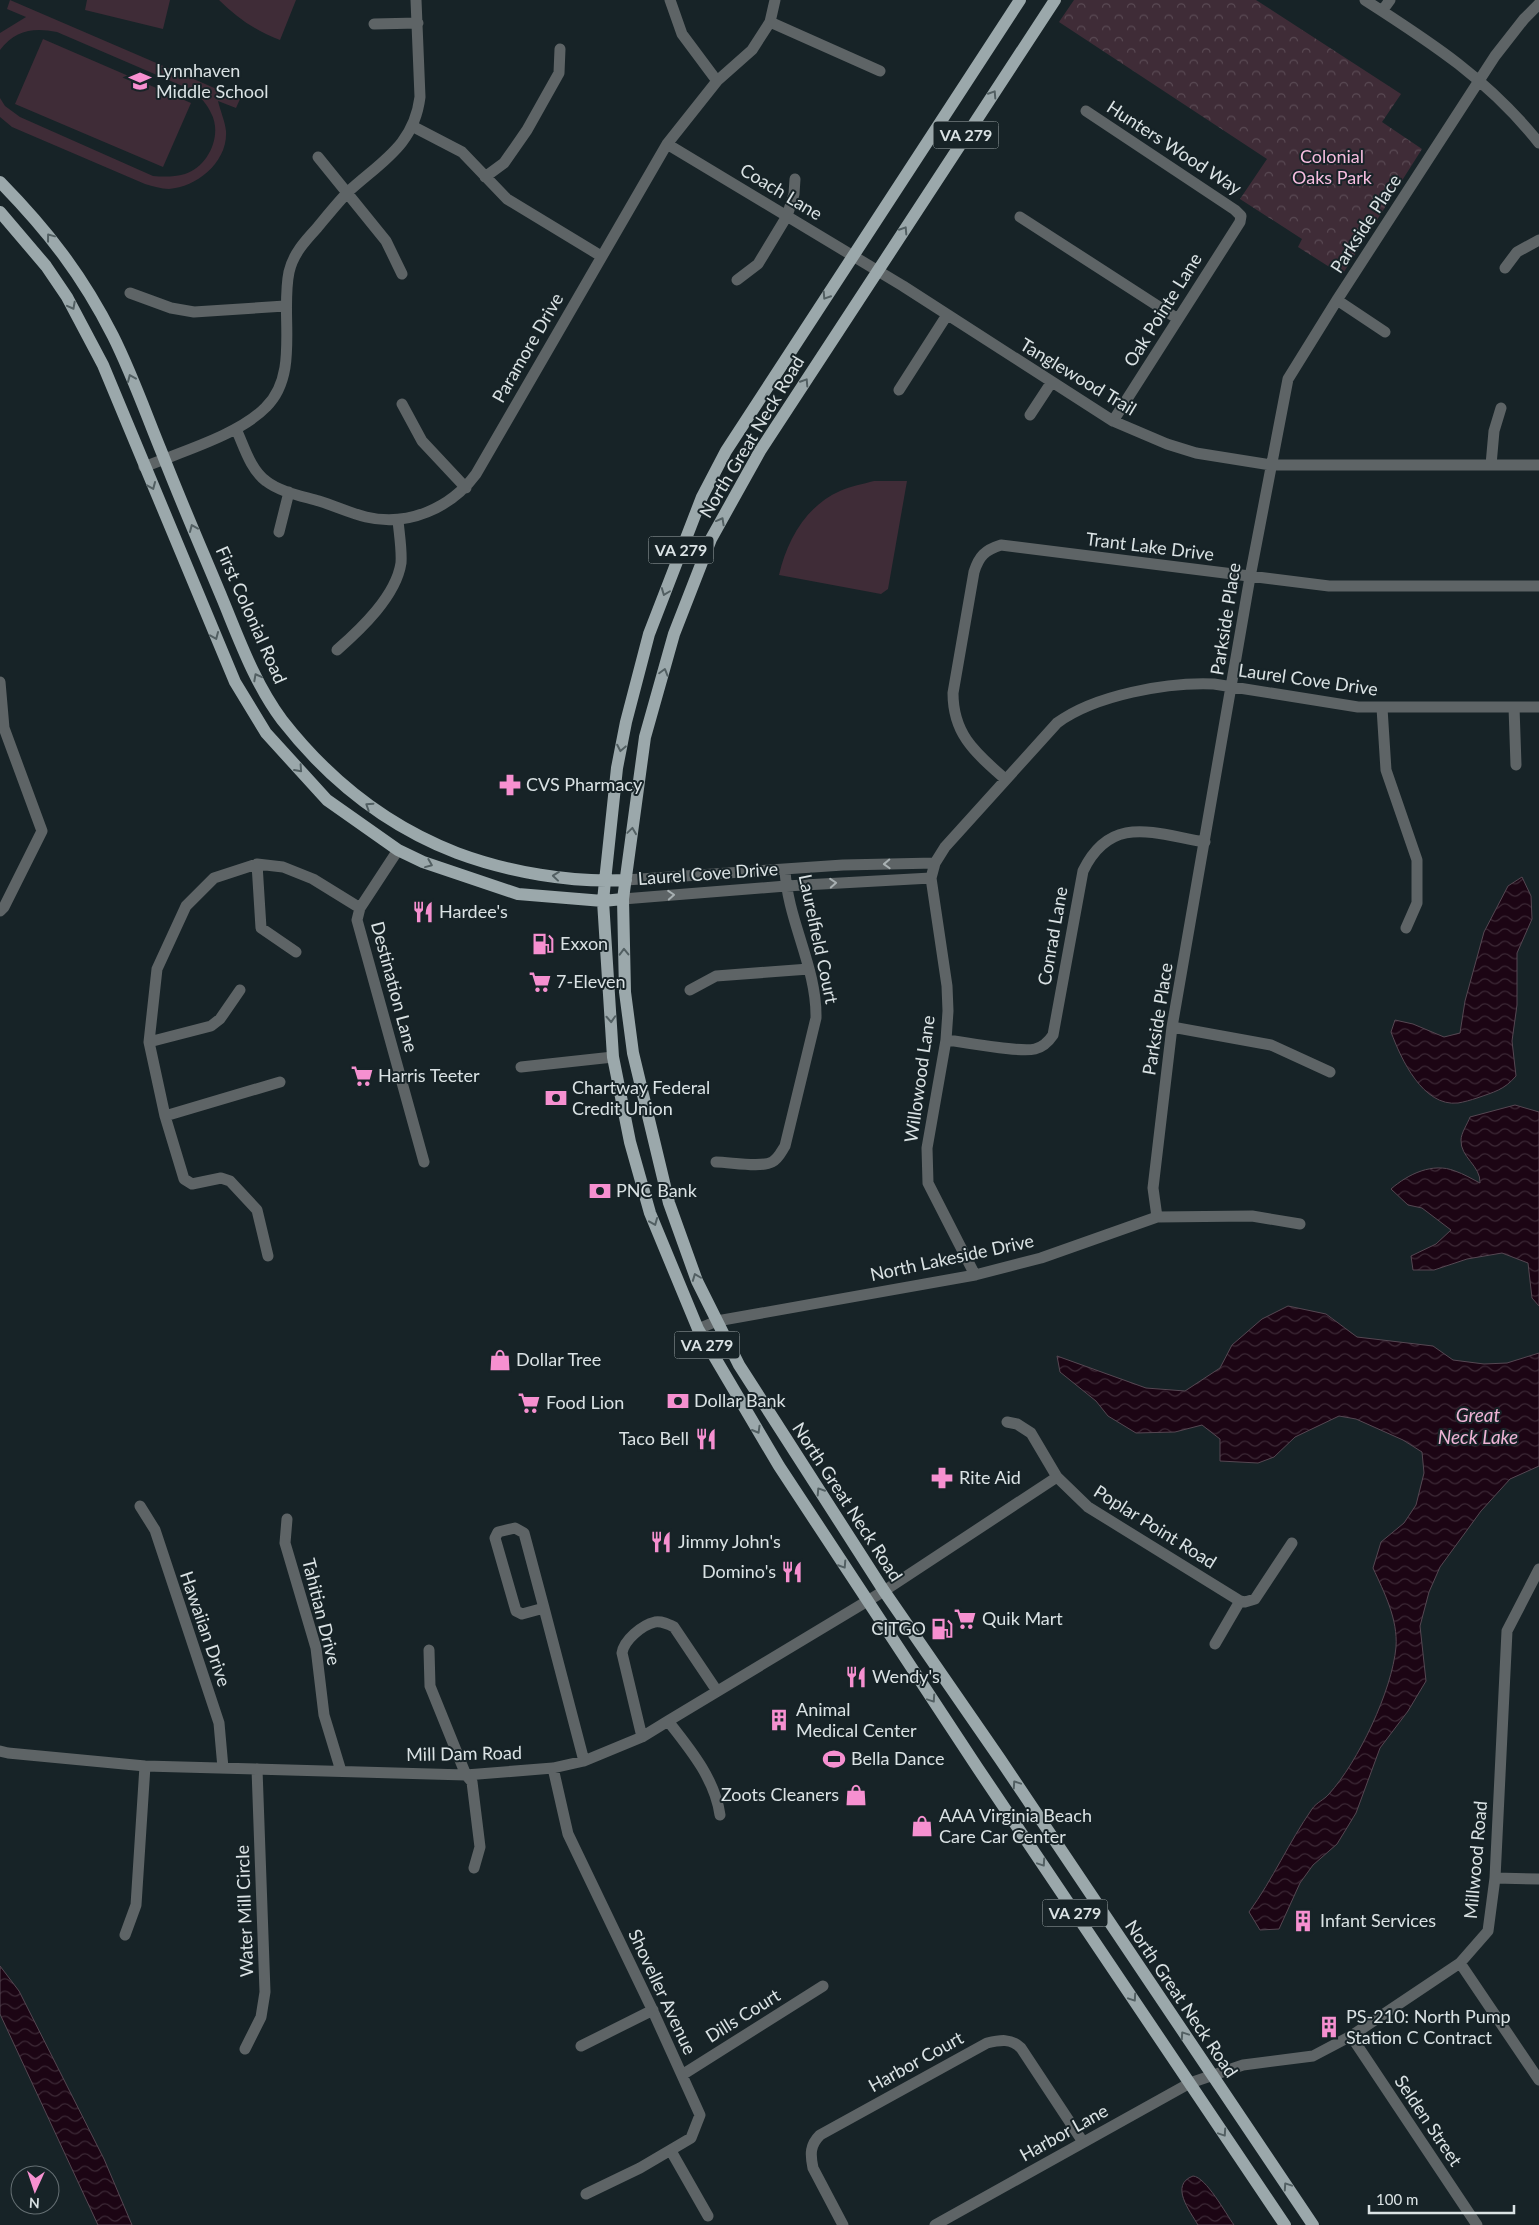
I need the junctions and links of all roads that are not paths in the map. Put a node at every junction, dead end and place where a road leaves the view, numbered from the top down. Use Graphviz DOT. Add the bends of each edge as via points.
graph roads {
  1 [pos="416,0"];
  2 [pos="670,0"];
  3 [pos="776,0"];
  4 [pos="1020,0"];
  5 [pos="1055,0"];
  6 [pos="1365,0"];
  7 [pos="1390,0"];
  8 [pos="1539,4"];
  9 [pos="1382,11"];
  10 [pos="770,22"];
  11 [pos="418,23"];
  12 [pos="374,24"];
  13 [pos="560,49"];
  14 [pos="880,71"];
  15 [pos="1480,80"];
  16 [pos="717,81"];
  17 [pos="1086,111"];
  18 [pos="412,126"];
  19 [pos="1539,143"];
  20 [pos="667,144"];
  21 [pos="318,157"];
  22 [pos="486,177"];
  23 [pos="795,179"];
  24 [pos="0,182"];
  25 [pos="348,192"];
  26 [pos="0,212"];
  27 [pos="787,216"];
  28 [pos="1241,216"];
  29 [pos="1020,217"];
  30 [pos="1539,240"];
  31 [pos="601,256"];
  32 [pos="852,256"];
  33 [pos="1505,268"];
  34 [pos="877,270"];
  35 [pos="402,274"];
  36 [pos="737,280"];
  37 [pos="130,293"];
  38 [pos="1337,300"];
  39 [pos="285,306"];
  40 [pos="947,315"];
  41 [pos="1178,319"];
  42 [pos="1385,332"];
  43 [pos="1051,383"];
  44 [pos="899,390"];
  45 [pos="402,404"];
  46 [pos="1501,408"];
  47 [pos="1030,416"];
  48 [pos="1113,421"];
  49 [pos="236,429"];
  50 [pos="164,459"];
  51 [pos="1271,465"];
  52 [pos="1491,465"];
  53 [pos="1539,465"];
  54 [pos="144,468"];
  55 [pos="466,488"];
  56 [pos="289,492"];
  57 [pos="398,520"];
  58 [pos="279,532"];
  59 [pos="1250,577"];
  60 [pos="1539,586"];
  61 [pos="337,650"];
  62 [pos="0,682"];
  63 [pos="1233,687"];
  64 [pos="1514,707"];
  65 [pos="1539,707"];
  66 [pos="1382,708"];
  67 [pos="1516,765"];
  68 [pos="1004,779"];
  69 [pos="1205,842"];
  70 [pos="398,850"];
  71 [pos="936,863"];
  72 [pos="257,864"];
  73 [pos="785,869"];
  74 [pos="931,878"];
  75 [pos="626,880"];
  76 [pos="605,881"];
  77 [pos="786,886"];
  78 [pos="623,898"];
  79 [pos="603,901"];
  80 [pos="360,908"];
  81 [pos="0,911"];
  82 [pos="1406,928"];
  83 [pos="296,952"];
  84 [pos="809,969"];
  85 [pos="240,990"];
  86 [pos="690,990"];
  87 [pos="1172,1027"];
  88 [pos="946,1040"];
  89 [pos="149,1042"];
  90 [pos="613,1057"];
  91 [pos="521,1066"];
  92 [pos="1330,1072"];
  93 [pos="280,1082"];
  94 [pos="165,1116"];
  95 [pos="424,1162"];
  96 [pos="716,1162"];
  97 [pos="1157,1218"];
  98 [pos="1300,1224"];
  99 [pos="268,1256"];
  100 [pos="975,1275"];
  101 [pos="716,1320"];
  102 [pos="698,1329"];
  103 [pos="1007,1422"];
  104 [pos="1057,1477"];
  105 [pos="140,1506"];
  106 [pos="287,1519"];
  107 [pos="1292,1543"];
  108 [pos="1539,1569"];
  109 [pos="884,1591"];
  110 [pos="866,1601"];
  111 [pos="1240,1601"];
  112 [pos="544,1608"];
  113 [pos="1215,1644"];
  114 [pos="428,1650"];
  115 [pos="717,1691"];
  116 [pos="668,1721"];
  117 [pos="642,1737"];
  118 [pos="0,1751"];
  119 [pos="584,1761"];
  120 [pos="145,1766"];
  121 [pos="223,1768"];
  122 [pos="553,1768"];
  123 [pos="257,1769"];
  124 [pos="341,1772"];
  125 [pos="466,1775"];
  126 [pos="720,1815"];
  127 [pos="474,1868"];
  128 [pos="1495,1878"];
  129 [pos="1539,1879"];
  130 [pos="125,1935"];
  131 [pos="1460,1963"];
  132 [pos="823,1986"];
  133 [pos="652,2010"];
  134 [pos="1351,2036"];
  135 [pos="581,2046"];
  136 [pos="245,2049"];
  137 [pos="682,2075"];
  138 [pos="1211,2076"];
  139 [pos="1539,2080"];
  140 [pos="1190,2083"];
  141 [pos="1083,2142"];
  142 [pos="671,2151"];
  143 [pos="586,2194"];
  144 [pos="708,2216"];
  145 [pos="843,2225"];
  146 [pos="935,2225"];
  147 [pos="1284,2225"];
  148 [pos="1313,2225"];
  149 [pos="1478,2225"];
  1 -- 11 [label="street"];
  2 -- 16 [label="street" via="682,34"];
  3 -- 10 [label="street, Paramore Drive"];
  4 -- 32 [label="main road, North Great Neck Road / VA 279"];
  34 -- 5 [label="main road, North Great Neck Road / VA 279, one-way"];
  6 -- 9 [label="street"];
  7 -- 9 [label="street"];
  8 -- 15 [label="street, Parkside Place" via="1500,49"];
  9 -- 15 [label="street"];
  10 -- 14 [label="street"];
  10 -- 16 [label="street, Paramore Drive" via="752,50"];
  11 -- 12 [label="street"];
  11 -- 18 [label="street" via="420,97"];
  13 -- 22 [label="street" via="559,72 527,130 504,162"];
  15 -- 19 [label="street"];
  15 -- 38 [label="street, Parkside Place"];
  16 -- 20 [label="street, Paramore Drive"];
  17 -- 28 [label="street, Hunters Wood Way"];
  18 -- 22 [label="street" via="462,152"];
  18 -- 25 [label="street" via="399,148"];
  20 -- 27 [label="street, Coach Lane"];
  20 -- 31 [label="street, Paramore Drive"];
  21 -- 25 [label="street"];
  22 -- 31 [label="street" via="506,199"];
  23 -- 27 [label="street"];
  50 -- 24 [label="main road, First Colonial Road, one-way" via="114,337 78,274 36,219"];
  25 -- 35 [label="street" via="386,241"];
  25 -- 39 [label="street" via="299,248 290,271"];
  26 -- 54 [label="main road, one-way" via="46,266 67,297 103,365"];
  27 -- 32 [label="street, Coach Lane"];
  27 -- 36 [label="street" via="758,264"];
  28 -- 41 [label="street, Oak Pointe Lane"];
  29 -- 41 [label="street"];
  30 -- 33 [label="street" via="1517,252"];
  31 -- 55 [label="street, Paramore Drive"];
  32 -- 34 [label="street, Coach Lane"];
  32 -- 76 [label="main road, North Great Neck Road / VA 279, one-way" via="726,451 702,497 649,634 626,722 617,768"];
  34 -- 40 [label="street, Tanglewood Trail"];
  75 -- 34 [label="main road, North Great Neck Road / VA 279, one-way" via="645,737 674,634 711,539 760,451"];
  37 -- 39 [label="street" via="171,308 194,312"];
  38 -- 42 [label="street"];
  38 -- 51 [label="street, Parkside Place" via="1288,379"];
  39 -- 49 [label="street" via="287,347 282,382 267,407"];
  40 -- 43 [label="street, Tanglewood Trail"];
  40 -- 44 [label="street"];
  41 -- 48 [label="street, Oak Pointe Lane"];
  43 -- 47 [label="street"];
  43 -- 48 [label="street, Tanglewood Trail"];
  45 -- 55 [label="street" via="422,441"];
  46 -- 52 [label="street" via="1494,431"];
  48 -- 51 [label="street, Tanglewood Trail" via="1196,453"];
  49 -- 50 [label="street"];
  49 -- 56 [label="street, Paramore Drive" via="255,471 267,482"];
  50 -- 54 [label="street"];
  76 -- 50 [label="main road, First Colonial Road, one-way" via="515,870 480,862 441,847 361,801 322,766 282,719 248,659"];
  51 -- 52 [label="street, Tanglewood Trail"];
  51 -- 59 [label="street, Parkside Place"];
  52 -- 53 [label="street, Tanglewood Trail"];
  54 -- 70 [label="main road, one-way" via="234,682 266,734 327,800"];
  55 -- 57 [label="street, Paramore Drive" via="430,512"];
  56 -- 57 [label="street, Paramore Drive" via="368,517"];
  56 -- 58 [label="street"];
  57 -- 61 [label="street" via="401,562 395,583 362,628"];
  59 -- 60 [label="street, Trant Lake Drive" via="1329,586"];
  59 -- 63 [label="street, Parkside Place"];
  59 -- 68 [label="street, Trant Lake Drive" via="1001,545 982,554 974,572 953,706 960,730 978,755"];
  62 -- 81 [label="street" via="4,728 42,831"];
  63 -- 66 [label="street, Laurel Cove Drive" via="1347,706"];
  63 -- 68 [label="street, Laurel Cove Drive" via="1180,684 1080,708 1056,723"];
  63 -- 69 [label="street, Parkside Place"];
  64 -- 65 [label="street, Laurel Cove Drive"];
  64 -- 66 [label="street, Laurel Cove Drive"];
  64 -- 67 [label="street"];
  66 -- 82 [label="street" via="1386,770 1417,860 1417,903"];
  68 -- 71 [label="street, Laurel Cove Drive" via="945,847"];
  69 -- 87 [label="street, Parkside Place"];
  69 -- 88 [label="street, Conrad Lane" via="1128,831 1100,845 1090,856 1083,871 1054,1036 1047,1043 1035,1049 1022,1050"];
  70 -- 79 [label="main road, one-way" via="450,873 518,894"];
  70 -- 80 [label="street, Destination Lane"];
  71 -- 73 [label="street, Laurel Cove Drive, one-way"];
  71 -- 74 [label="street, Laurel Cove Drive"];
  72 -- 80 [label="street, Destination Lane" via="283,867"];
  72 -- 83 [label="street" via="261,928"];
  72 -- 89 [label="street, Destination Lane" via="214,878 186,906 157,969"];
  73 -- 75 [label="street, Laurel Cove Drive"];
  73 -- 77 [label="street, Laurelfield Court"];
  77 -- 74 [label="street, Laurel Cove Drive, one-way"];
  74 -- 88 [label="street, Willowood Lane" via="947,986"];
  75 -- 76 [label="main road, First Colonial Road"];
  75 -- 78 [label="main road, North Great Neck Road / VA 279"];
  76 -- 79 [label="main road, North Great Neck Road / VA 279"];
  78 -- 77 [label="street, Laurel Cove Drive, one-way"];
  77 -- 84 [label="street, Laurelfield Court"];
  78 -- 79 [label="main road"];
  101 -- 78 [label="main road, North Great Neck Road / VA 279, one-way" via="697,1281 669,1203 634,1061 625,992"];
  79 -- 90 [label="main road, North Great Neck Road / VA 279, one-way"];
  80 -- 95 [label="street, Destination Lane" via="357,920"];
  84 -- 86 [label="street" via="716,976"];
  84 -- 96 [label="street, Laurelfield Court" via="816,1018 785,1146 771,1162"];
  85 -- 89 [label="street" via="220,1019 211,1026"];
  87 -- 92 [label="street" via="1271,1045"];
  87 -- 97 [label="street, Parkside Place" via="1153,1188"];
  88 -- 100 [label="street, Willowood Lane" via="927,1148 928,1183"];
  89 -- 94 [label="street, Destination Lane"];
  90 -- 91 [label="street"];
  90 -- 102 [label="main road, North Great Neck Road / VA 279, one-way" via="630,1142 650,1213"];
  93 -- 94 [label="street"];
  94 -- 99 [label="street, Destination Lane" via="184,1179 192,1184 221,1178 230,1182 257,1210"];
  97 -- 98 [label="street, North Lakeside Drive" via="1252,1216"];
  97 -- 100 [label="street, North Lakeside Drive" via="1041,1258"];
  100 -- 101 [label="street, North Lakeside Drive"];
  101 -- 102 [label="street, North Lakeside Drive"];
  109 -- 101 [label="main road, North Great Neck Road / VA 279, one-way" via="759,1399"];
  102 -- 110 [label="main road, North Great Neck Road / VA 279, one-way" via="779,1466"];
  103 -- 104 [label="street, Poplar Point Road" via="1031,1433"];
  104 -- 109 [label="street"];
  104 -- 111 [label="street, Poplar Point Road" via="1072,1494 1098,1514"];
  105 -- 121 [label="street, Hawaiian Drive" via="155,1530 219,1723"];
  106 -- 124 [label="street, Tahitian Drive" via="285,1543 316,1648 324,1715"];
  107 -- 111 [label="street" via="1255,1599"];
  108 -- 128 [label="street, Millwood Road" via="1507,1631"];
  109 -- 110 [label="street, Mill Dam Road"];
  138 -- 109 [label="main road, North Great Neck Road / VA 279, one-way"];
  110 -- 115 [label="street, Mill Dam Road"];
  110 -- 140 [label="main road, North Great Neck Road / VA 279, one-way"];
  111 -- 113 [label="street"];
  112 -- 112 [label="street" via="524,1533 515,1528 498,1532 495,1538 516,1611 522,1614"];
  112 -- 119 [label="street"];
  114 -- 125 [label="street" via="430,1686"];
  115 -- 116 [label="street, Mill Dam Road"];
  115 -- 117 [label="street" via="674,1627 654,1622 637,1632 623,1645 622,1653"];
  116 -- 117 [label="street, Mill Dam Road"];
  116 -- 126 [label="street" via="715,1791"];
  117 -- 119 [label="street, Mill Dam Road"];
  118 -- 120 [label="street, Mill Dam Road"];
  119 -- 122 [label="street, Mill Dam Road"];
  120 -- 121 [label="street, Mill Dam Road"];
  120 -- 130 [label="street" via="136,1906"];
  121 -- 123 [label="street, Mill Dam Road"];
  122 -- 125 [label="street, Mill Dam Road"];
  122 -- 133 [label="street, Shoveller Avenue" via="568,1834"];
  123 -- 124 [label="street, Mill Dam Road"];
  123 -- 136 [label="street, Water Mill Circle" via="265,1992 261,2017"];
  124 -- 125 [label="street, Mill Dam Road"];
  125 -- 127 [label="street" via="472,1782 478,1821 480,1847"];
  128 -- 129 [label="street"];
  128 -- 131 [label="street, Millwood Road" via="1488,1931"];
  131 -- 134 [label="street, Millwood Road"];
  131 -- 139 [label="street"];
  132 -- 137 [label="street, Dills Court"];
  133 -- 135 [label="street"];
  133 -- 137 [label="street, Shoveller Avenue"];
  134 -- 138 [label="street, Millwood Road" via="1313,2056 1242,2065"];
  134 -- 149 [label="street, Selden Street"];
  137 -- 142 [label="street, Shoveller Avenue" via="700,2116 691,2138"];
  138 -- 140 [label="street, Harbor Lane"];
  148 -- 138 [label="main road, North Great Neck Road / VA 279, one-way"];
  140 -- 141 [label="street, Harbor Lane"];
  140 -- 147 [label="main road, North Great Neck Road / VA 279, one-way"];
  141 -- 145 [label="street, Harbor Court" via="1016,2043 1001,2040 988,2043 814,2141 810,2157 813,2168"];
  141 -- 146 [label="street, Harbor Lane"];
  142 -- 143 [label="street, Shoveller Avenue"];
  142 -- 144 [label="street"];
}
